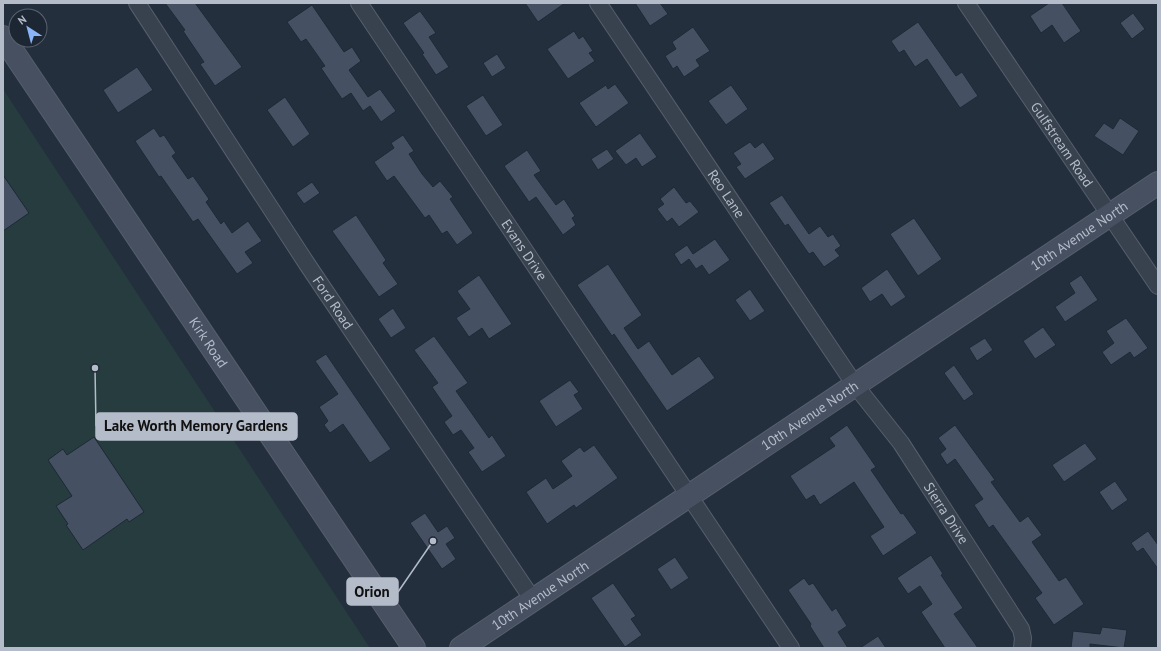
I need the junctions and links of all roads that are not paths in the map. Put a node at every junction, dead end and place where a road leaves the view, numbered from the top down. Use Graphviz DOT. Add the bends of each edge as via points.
graph roads {
  1 [pos="137,3"];
  2 [pos="359,3"];
  3 [pos="598,3"];
  4 [pos="966,3"];
  5 [pos="3,37"];
  6 [pos="1158,183"];
  7 [pos="1110,215"];
  8 [pos="1158,286"];
  9 [pos="855,385"];
  10 [pos="689,496"];
  11 [pos="533,600"];
  12 [pos="414,648"];
  13 [pos="461,648"];
  14 [pos="791,648"];
  15 [pos="1022,648"];
  1 -- 11 [label="street, Ford Road" via="307,264"];
  2 -- 10 [label="street, Evans Drive"];
  3 -- 9 [label="street, Reo Lane"];
  4 -- 7 [label="street, Gulfstream Road"];
  5 -- 12 [label="street, Kirk Road"];
  6 -- 7 [label="street, 10th Avenue North"];
  7 -- 8 [label="street, Gulfstream Road"];
  7 -- 9 [label="street, 10th Avenue North"];
  9 -- 10 [label="street, 10th Avenue North"];
  9 -- 15 [label="street, Sierra Drive" via="901,443 1022,628"];
  10 -- 11 [label="street, 10th Avenue North"];
  10 -- 14 [label="street"];
  11 -- 13 [label="street, 10th Avenue North"];
}
